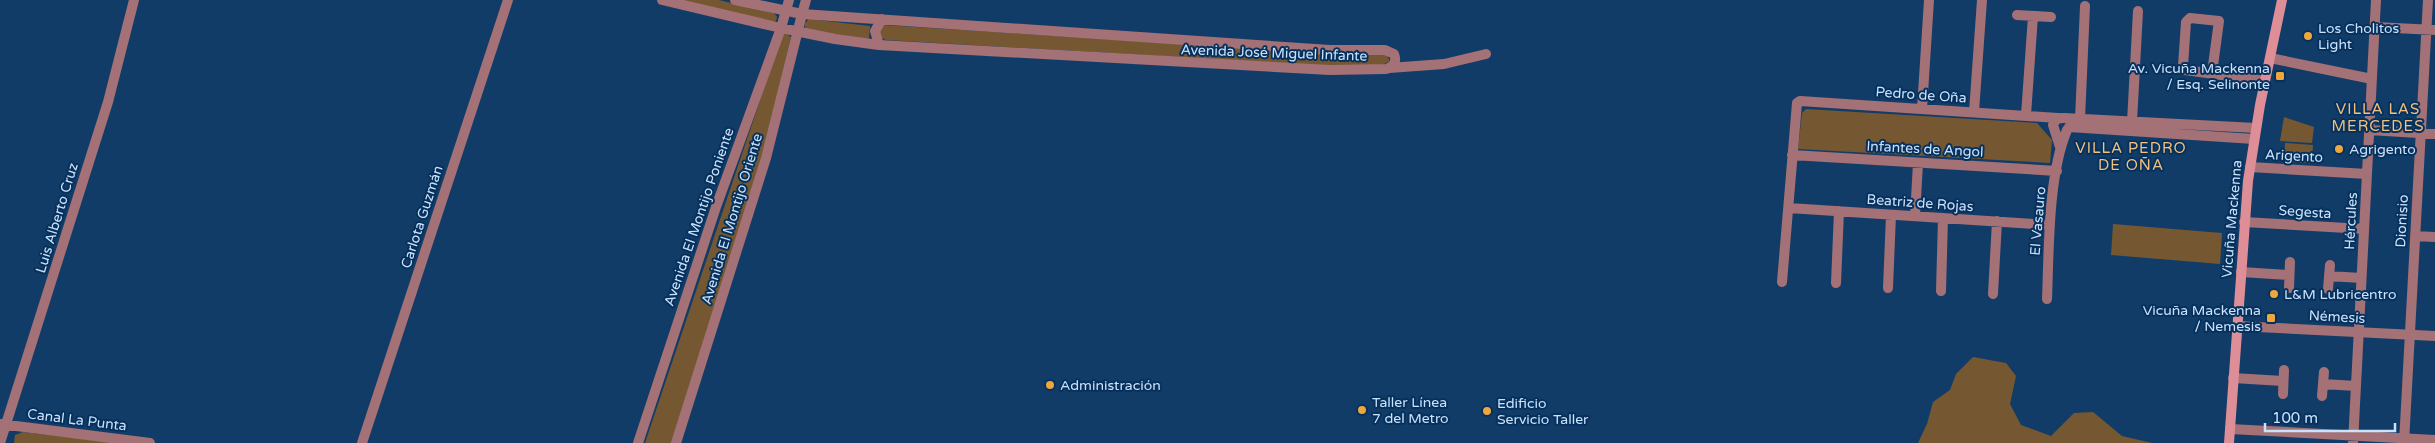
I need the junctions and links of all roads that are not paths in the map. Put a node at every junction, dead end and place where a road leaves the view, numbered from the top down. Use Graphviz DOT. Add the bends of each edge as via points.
graph roads {
  1 [pos="134,0"];
  2 [pos="508,0"];
  3 [pos="662,0"];
  4 [pos="735,0"];
  5 [pos="789,0"];
  6 [pos="806,0"];
  7 [pos="1929,0"];
  8 [pos="1982,0"];
  9 [pos="2282,0"];
  10 [pos="2376,0"];
  11 [pos="2428,0"];
  12 [pos="2085,6"];
  13 [pos="2138,11"];
  14 [pos="785,12"];
  15 [pos="802,14"];
  16 [pos="2017,15"];
  17 [pos="2033,16"];
  18 [pos="2051,17"];
  19 [pos="882,19"];
  20 [pos="2375,27"];
  21 [pos="781,28"];
  22 [pos="2431,30"];
  23 [pos="796,32"];
  24 [pos="879,45"];
  25 [pos="1486,54"];
  26 [pos="2270,58"];
  27 [pos="1389,68"];
  28 [pos="2212,73"];
  29 [pos="2372,79"];
  30 [pos="2265,81"];
  31 [pos="1922,109"];
  32 [pos="1974,112"];
  33 [pos="2026,116"];
  34 [pos="2080,119"];
  35 [pos="2132,122"];
  36 [pos="2061,125"];
  37 [pos="2256,128"];
  38 [pos="2369,130"];
  39 [pos="2421,133"];
  40 [pos="2435,134"];
  41 [pos="2254,140"];
  42 [pos="1792,155"];
  43 [pos="1918,163"];
  44 [pos="2250,168"];
  45 [pos="2057,171"];
  46 [pos="2367,174"];
  47 [pos="1789,208"];
  48 [pos="1838,211"];
  49 [pos="1891,215"];
  50 [pos="1915,216"];
  51 [pos="1944,218"];
  52 [pos="1997,222"];
  53 [pos="2244,222"];
  54 [pos="2050,225"];
  55 [pos="2364,229"];
  56 [pos="2415,236"];
  57 [pos="2435,237"];
  58 [pos="2290,262"];
  59 [pos="2330,265"];
  60 [pos="2241,272"];
  61 [pos="2289,275"];
  62 [pos="2329,276"];
  63 [pos="2361,278"];
  64 [pos="1782,282"];
  65 [pos="1836,283"];
  66 [pos="1888,288"];
  67 [pos="2288,288"];
  68 [pos="2328,289"];
  69 [pos="1941,291"];
  70 [pos="1994,294"];
  71 [pos="2047,299"];
  72 [pos="2237,326"];
  73 [pos="2358,332"];
  74 [pos="2410,334"];
  75 [pos="2435,336"];
  76 [pos="2284,370"];
  77 [pos="2324,372"];
  78 [pos="2233,378"];
  79 [pos="2284,381"];
  80 [pos="2323,384"];
  81 [pos="2356,386"];
  82 [pos="2283,394"];
  83 [pos="2322,396"];
  84 [pos="3,425"];
  85 [pos="2230,429"];
  86 [pos="2300,438"];
  87 [pos="2353,439"];
  88 [pos="2435,440"];
  89 [pos="2404,441"];
  90 [pos="0,443"];
  91 [pos="150,443"];
  92 [pos="362,443"];
  93 [pos="638,443"];
  94 [pos="676,443"];
  95 [pos="2229,443"];
  1 -- 84 [label="street, Luis Alberto Cruz" via="108,102"];
  2 -- 92 [label="street, Carlota Guzmán"];
  3 -- 21 [label="street, Avenida José Miguel Infante"];
  4 -- 14 [label="street, Avenida José Miguel Infante"];
  5 -- 14 [label="street, Avenida El Montijo Poniente"];
  6 -- 15 [label="street, Avenida El Montijo Oriente"];
  7 -- 31 [label="street"];
  8 -- 32 [label="street"];
  9 -- 26 [label="main road, Vicuña Mackenna"];
  10 -- 20 [label="street, Hércules"];
  11 -- 22 [label="street, Dionisio"];
  12 -- 34 [label="street"];
  13 -- 35 [label="street"];
  14 -- 15 [label="street, Avenida José Miguel Infante"];
  14 -- 21 [label="street, Avenida El Montijo Poniente"];
  15 -- 19 [label="street, Avenida José Miguel Infante"];
  15 -- 23 [label="street, Avenida El Montijo Oriente"];
  16 -- 17 [label="street"];
  17 -- 18 [label="street"];
  17 -- 33 [label="street"];
  19 -- 24 [label="street" via="875,31"];
  19 -- 27 [label="street, Avenida José Miguel Infante" via="1330,50 1385,50 1396,58"];
  20 -- 22 [label="street"];
  20 -- 29 [label="street, Hércules"];
  21 -- 23 [label="street, Avenida José Miguel Infante"];
  21 -- 93 [label="street, Avenida El Montijo Poniente" via="716,207"];
  22 -- 39 [label="street, Dionisio"];
  23 -- 24 [label="street, Avenida José Miguel Infante"];
  23 -- 94 [label="street, Avenida El Montijo Oriente" via="763,167"];
  24 -- 27 [label="street, Avenida José Miguel Infante" via="1330,70"];
  25 -- 27 [label="street" via="1444,64"];
  26 -- 29 [label="street"];
  26 -- 30 [label="main road, Vicuña Mackenna"];
  28 -- 28 [label="street" via="2183,68 2186,22 2190,18 2219,21"];
  28 -- 30 [label="street"];
  29 -- 38 [label="street, Hércules"];
  30 -- 37 [label="main road, Vicuña Mackenna"];
  31 -- 32 [label="street, Pedro de Oña"];
  31 -- 42 [label="street, Pedro de Oña" via="1800,101 1797,103"];
  32 -- 33 [label="street, Pedro de Oña"];
  33 -- 36 [label="street, Pedro de Oña" via="2044,117"];
  34 -- 35 [label="street, Pedro de Oña"];
  34 -- 36 [label="street, Pedro de Oña"];
  35 -- 37 [label="street, Pedro de Oña"];
  36 -- 41 [label="street, Pedro de Oña"];
  36 -- 45 [label="street, El Vasauro"];
  37 -- 41 [label="main road, Vicuña Mackenna"];
  38 -- 39 [label="street"];
  38 -- 46 [label="street, Hércules"];
  39 -- 40 [label="street"];
  39 -- 56 [label="street, Dionisio"];
  41 -- 44 [label="main road, Vicuña Mackenna"];
  42 -- 43 [label="street, Infantes de Angol"];
  42 -- 47 [label="street"];
  43 -- 45 [label="street, Infantes de Angol"];
  43 -- 50 [label="street"];
  44 -- 46 [label="street, Arigento"];
  44 -- 53 [label="main road, Vicuña Mackenna"];
  45 -- 54 [label="street, El Vasauro"];
  46 -- 55 [label="street, Hércules"];
  47 -- 48 [label="street, Beatriz de Rojas"];
  47 -- 64 [label="street"];
  48 -- 49 [label="street, Beatriz de Rojas"];
  48 -- 65 [label="street"];
  49 -- 50 [label="street, Beatriz de Rojas"];
  49 -- 66 [label="street"];
  50 -- 51 [label="street, Beatriz de Rojas"];
  51 -- 52 [label="street, Beatriz de Rojas"];
  51 -- 69 [label="street"];
  52 -- 54 [label="street, Beatriz de Rojas"];
  52 -- 70 [label="street"];
  53 -- 55 [label="street, Segesta"];
  53 -- 60 [label="main road, Vicuña Mackenna"];
  54 -- 71 [label="street, El Vasauro"];
  55 -- 63 [label="street, Hércules"];
  56 -- 57 [label="street"];
  56 -- 74 [label="street, Dionisio"];
  58 -- 61 [label="street"];
  59 -- 62 [label="street"];
  60 -- 61 [label="street"];
  60 -- 72 [label="main road, Vicuña Mackenna"];
  61 -- 67 [label="street"];
  62 -- 63 [label="street"];
  62 -- 68 [label="street"];
  63 -- 73 [label="street, Hércules"];
  72 -- 73 [label="street, Némesis"];
  72 -- 78 [label="main road, Vicuña Mackenna"];
  73 -- 74 [label="street, Némesis"];
  73 -- 81 [label="street, Hércules"];
  74 -- 75 [label="street, Némesis"];
  74 -- 89 [label="street, Dionisio"];
  76 -- 79 [label="street"];
  77 -- 80 [label="street"];
  78 -- 79 [label="street"];
  78 -- 85 [label="main road, Vicuña Mackenna"];
  79 -- 82 [label="street"];
  80 -- 81 [label="street"];
  80 -- 83 [label="street"];
  81 -- 87 [label="street, Hércules"];
  84 -- 90 [label="street, Luis Alberto Cruz"];
  84 -- 91 [label="street, Canal La Punta"];
  85 -- 86 [label="street"];
  85 -- 95 [label="main road, Vicuña Mackenna"];
  86 -- 87 [label="street"];
  87 -- 89 [label="street"];
  88 -- 89 [label="street"];
}
